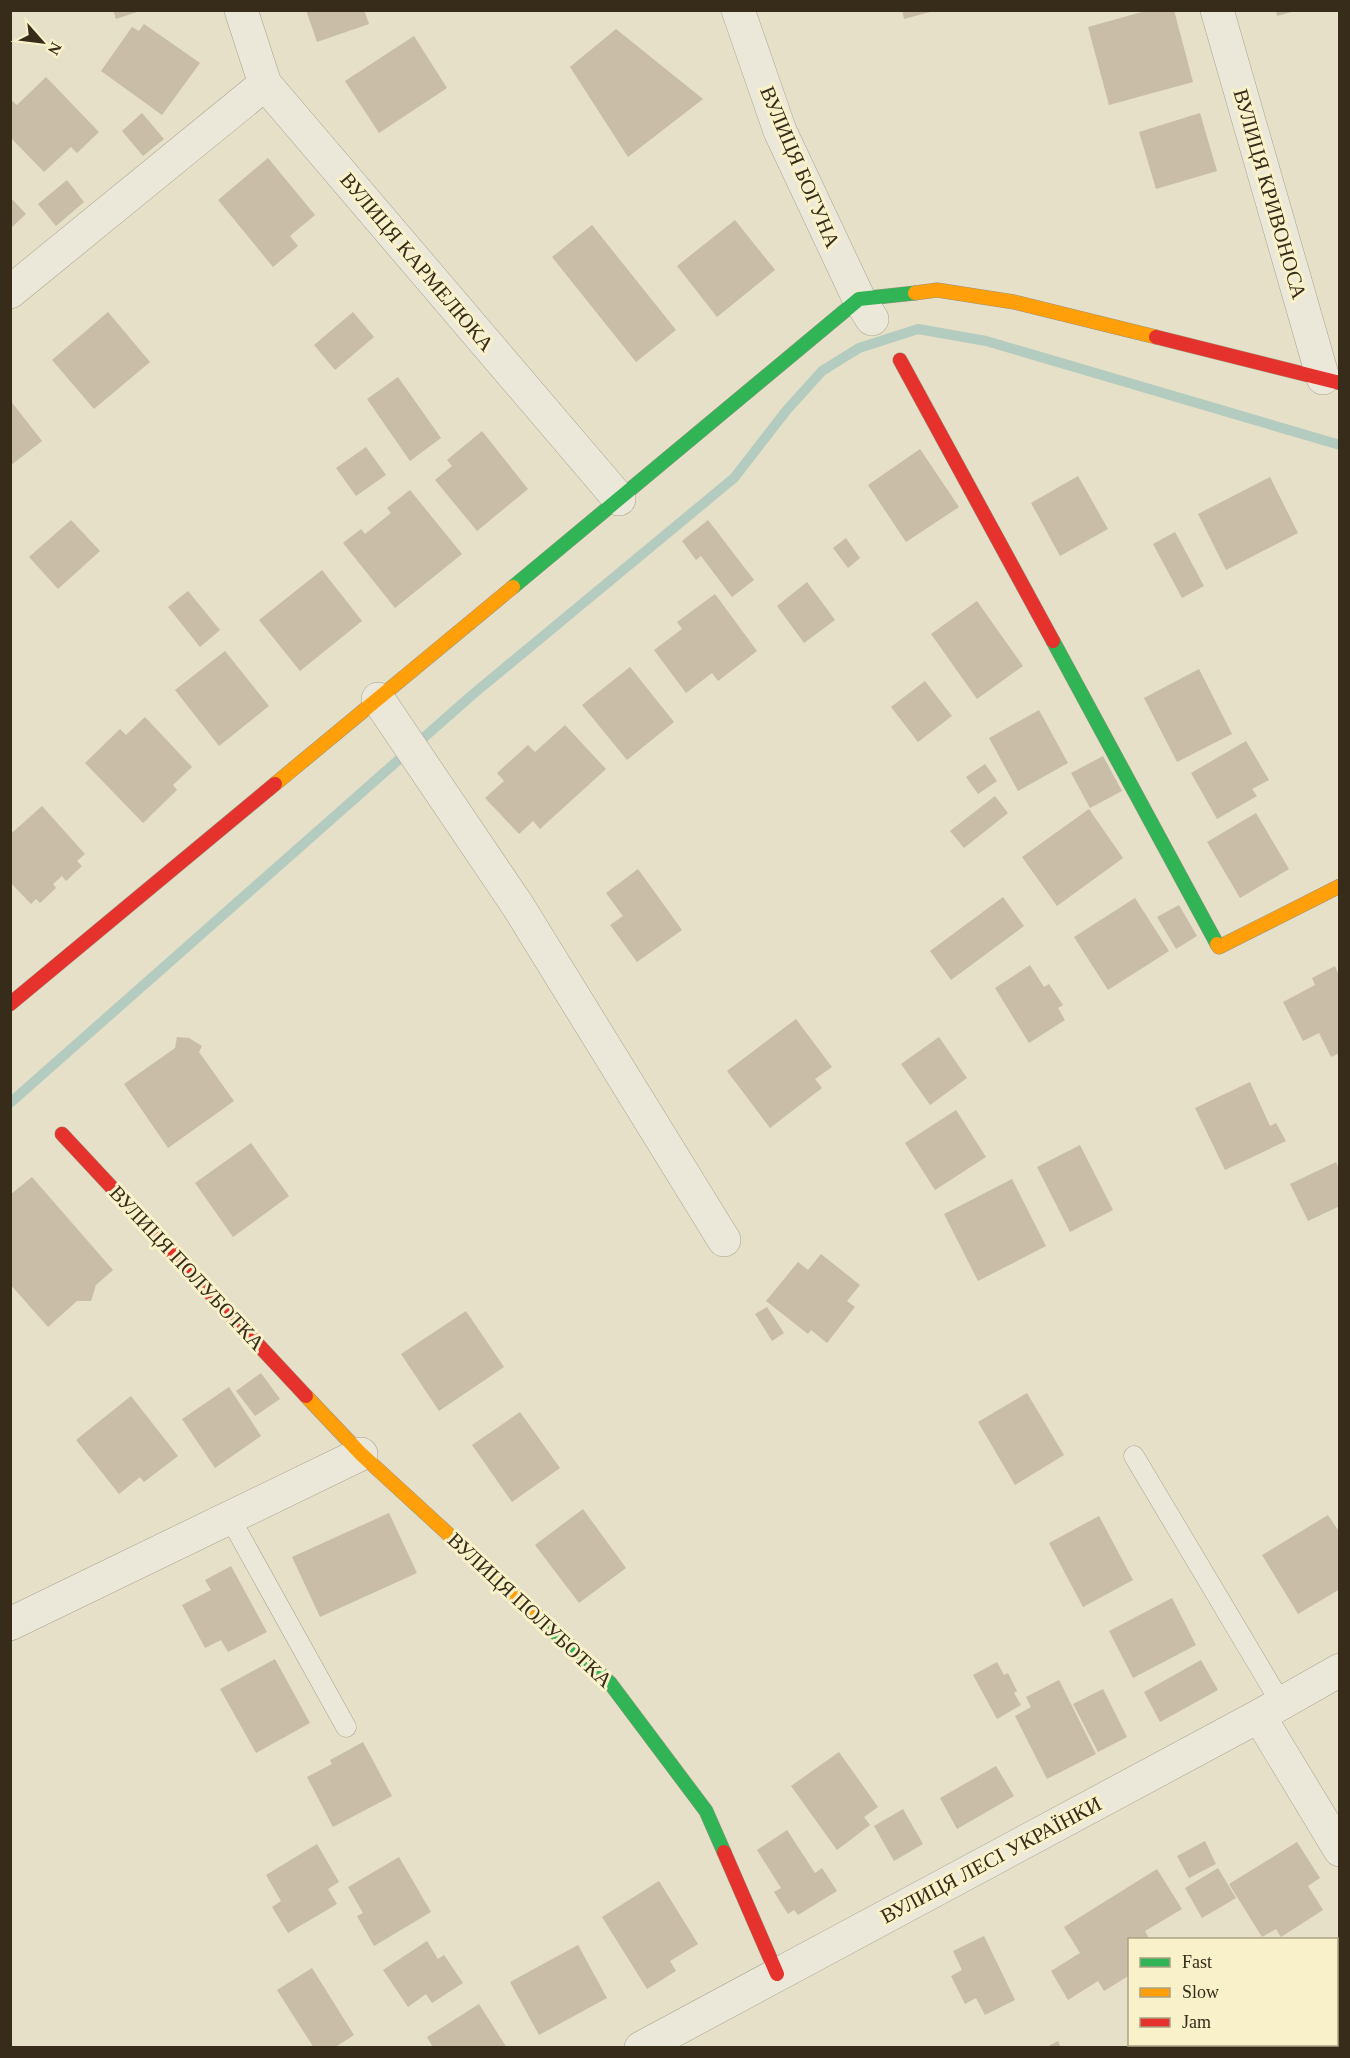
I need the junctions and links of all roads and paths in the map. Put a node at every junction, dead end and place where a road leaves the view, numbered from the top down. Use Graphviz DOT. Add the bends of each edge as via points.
graph roads {
  1 [pos="241,10"];
  2 [pos="738,10"];
  3 [pos="1217,10"];
  4 [pos="265,84"];
  5 [pos="10,292"];
  6 [pos="865,309"];
  7 [pos="900,360"];
  8 [pos="1331,380"];
  9 [pos="619,499"];
  10 [pos="378,699"];
  11 [pos="1340,886"];
  12 [pos="10,1004"];
  13 [pos="62,1134"];
  14 [pos="724,1240"];
  15 [pos="361,1454"];
  16 [pos="1134,1456"];
  17 [pos="230,1518"];
  18 [pos="10,1624"];
  19 [pos="1340,1670"];
  20 [pos="1270,1709"];
  21 [pos="346,1727"];
  22 [pos="1340,1850"];
  23 [pos="777,1974"];
  24 [pos="641,2048"];
  1 -- 4 [label="street, ВУЛИЦЯ КАРМЕЛЮКА"];
  2 -- 6 [label="street, ВУЛИЦЯ БОГУНА" via="780,131"];
  3 -- 8 [label="street, ВУЛИЦЯ КРИВОНОСА"];
  4 -- 5 [label="street"];
  4 -- 9 [label="street, ВУЛИЦЯ КАРМЕЛЮКА"];
  6 -- 8 [label="street" via="937,290 1014,302"];
  6 -- 9 [label="street"];
  7 -- 11 [label="street" via="1219,947"];
  9 -- 10 [label="street"];
  10 -- 12 [label="street"];
  10 -- 14 [label="street" via="518,906"];
  13 -- 15 [label="street, ВУЛИЦЯ ПОЛУБОТКА"];
  15 -- 17 [label="street"];
  15 -- 23 [label="street, ВУЛИЦЯ ПОЛУБОТКА" via="610,1683 706,1811"];
  16 -- 20 [label="lane"];
  17 -- 18 [label="street"];
  17 -- 21 [label="lane"];
  19 -- 20 [label="street, ВУЛИЦЯ ЛЕСІ УКРАЇНКИ"];
  20 -- 22 [label="street"];
  20 -- 23 [label="street, ВУЛИЦЯ ЛЕСІ УКРАЇНКИ"];
  23 -- 24 [label="street, ВУЛИЦЯ ЛЕСІ УКРАЇНКИ"];
}
